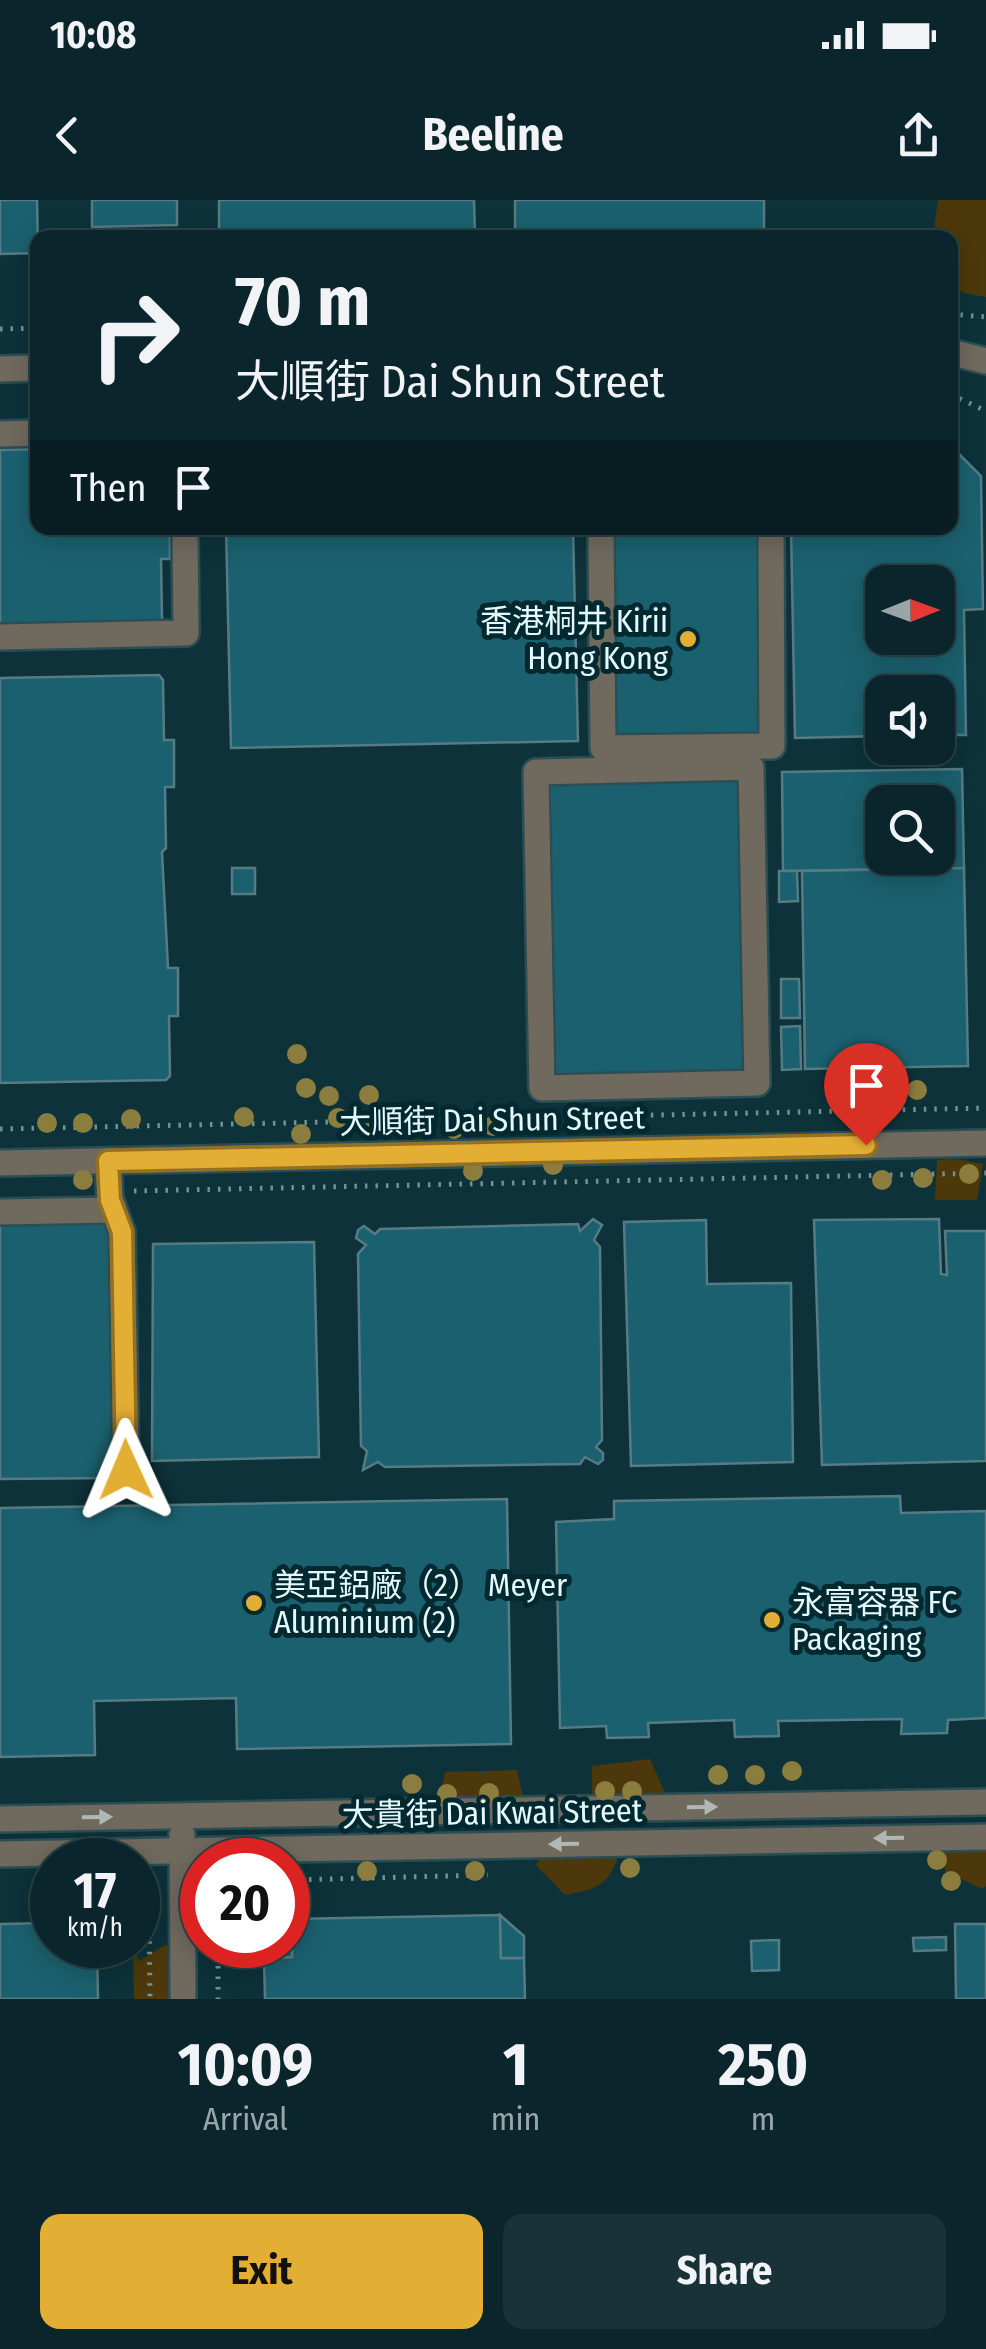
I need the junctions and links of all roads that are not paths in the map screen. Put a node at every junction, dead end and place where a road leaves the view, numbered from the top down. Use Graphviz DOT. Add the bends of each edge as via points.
graph roads {
  1 [pos="958,354"];
  2 [pos="986,361"];
  3 [pos="30,368"];
  4 [pos="0,369"];
  5 [pos="30,433"];
  6 [pos="0,434"];
  7 [pos="185,535"];
  8 [pos="601,535"];
  9 [pos="771,535"];
  10 [pos="0,637"];
  11 [pos="751,767"];
  12 [pos="986,1143"];
  13 [pos="108,1161"];
  14 [pos="0,1163"];
  15 [pos="112,1201"];
  16 [pos="0,1212"];
  17 [pos="126,1470"];
  18 [pos="986,1802"];
  19 [pos="182,1816"];
  20 [pos="0,1819"];
  21 [pos="986,1837"];
  22 [pos="182,1838"];
  23 [pos="310,1849"];
  24 [pos="180,1851"];
  25 [pos="0,1854"];
  26 [pos="183,1968"];
  27 [pos="183,1999"];
  1 -- 2 [label="street"];
  3 -- 4 [label="street"];
  5 -- 6 [label="street"];
  7 -- 10 [label="street" via="186,633"];
  8 -- 9 [label="street" via="603,748 772,746"];
  11 -- 11 [label="street" via="536,772 542,1088 758,1083"];
  12 -- 13 [label="street, 大順街 Dai Shun Street"];
  13 -- 14 [label="street, 大順街 Dai Shun Street"];
  13 -- 15 [label="street"];
  15 -- 16 [label="street"];
  15 -- 17 [label="street" via="122,1232"];
  19 -- 18 [label="street, 大貴街 Dai Kwai Street, one-way"];
  20 -- 19 [label="street, 大貴街 Dai Kwai Street, one-way"];
  19 -- 22 [label="street"];
  21 -- 23 [label="street, 大貴街 Dai Kwai Street, one-way"];
  24 -- 25 [label="street, 大貴街 Dai Kwai Street"];
  26 -- 27 [label="street"];
}
